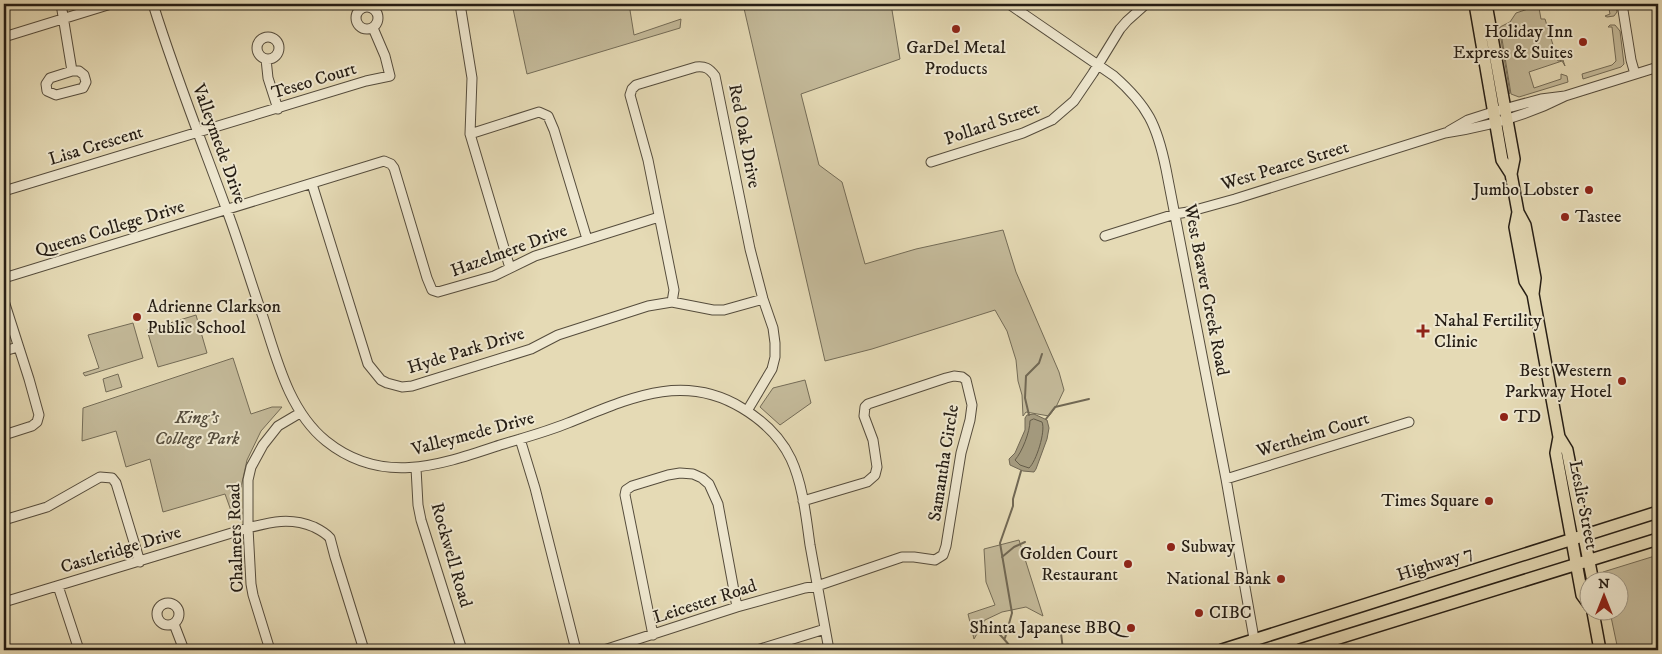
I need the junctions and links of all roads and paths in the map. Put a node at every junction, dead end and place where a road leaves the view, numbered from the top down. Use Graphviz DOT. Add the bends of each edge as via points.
graph roads {
  1 [pos="60,4"];
  2 [pos="111,4"];
  3 [pos="153,4"];
  4 [pos="460,4"];
  5 [pos="1009,4"];
  6 [pos="1146,4"];
  7 [pos="1475,4"];
  8 [pos="1486,4"];
  9 [pos="1622,4"];
  10 [pos="63,18"];
  11 [pos="373,28"];
  12 [pos="4,36"];
  13 [pos="266,59"];
  14 [pos="1098,65"];
  15 [pos="1658,67"];
  16 [pos="72,71"];
  17 [pos="1635,74"];
  18 [pos="278,109"];
  19 [pos="1506,114"];
  20 [pos="1494,117"];
  21 [pos="198,132"];
  22 [pos="470,134"];
  23 [pos="931,162"];
  24 [pos="1511,174"];
  25 [pos="312,184"];
  26 [pos="4,191"];
  27 [pos="226,210"];
  28 [pos="1175,214"];
  29 [pos="659,217"];
  30 [pos="1105,236"];
  31 [pos="587,240"];
  32 [pos="510,268"];
  33 [pos="4,278"];
  34 [pos="763,299"];
  35 [pos="4,301"];
  36 [pos="672,302"];
  37 [pos="18,347"];
  38 [pos="4,351"];
  39 [pos="747,411"];
  40 [pos="300,413"];
  41 [pos="1410,422"];
  42 [pos="4,435"];
  43 [pos="1559,437"];
  44 [pos="520,439"];
  45 [pos="416,468"];
  46 [pos="1226,479"];
  47 [pos="803,502"];
  48 [pos="1658,512"];
  49 [pos="4,520"];
  50 [pos="248,528"];
  51 [pos="1584,535"];
  52 [pos="1572,539"];
  53 [pos="1658,539"];
  54 [pos="1589,560"];
  55 [pos="140,562"];
  56 [pos="1576,564"];
  57 [pos="1591,572"];
  58 [pos="1580,585"];
  59 [pos="58,586"];
  60 [pos="817,586"];
  61 [pos="4,602"];
  62 [pos="737,608"];
  63 [pos="1595,622"];
  64 [pos="174,624"];
  65 [pos="825,629"];
  66 [pos="653,635"];
  67 [pos="1255,645"];
  68 [pos="79,650"];
  69 [pos="184,650"];
  70 [pos="270,650"];
  71 [pos="364,650"];
  72 [pos="462,650"];
  73 [pos="576,650"];
  74 [pos="604,650"];
  75 [pos="757,650"];
  76 [pos="829,650"];
  77 [pos="1222,650"];
  78 [pos="1300,650"];
  79 [pos="1600,650"];
  1 -- 10 [label="street"];
  2 -- 10 [label="street"];
  3 -- 21 [label="street, Valleymede Drive"];
  4 -- 22 [label="street" via="472,78"];
  5 -- 14 [label="street, West Beaver Creek Road"];
  6 -- 14 [label="street, Pollard Street" via="1120,29"];
  7 -- 20 [label="main road, Leslie Street"];
  8 -- 19 [label="main road, Leslie Street"];
  9 -- 17 [label="street"];
  10 -- 12 [label="street"];
  10 -- 16 [label="street"];
  11 -- 18 [label="street, Teseo Court" via="390,76"];
  13 -- 18 [label="street"];
  14 -- 23 [label="street, Pollard Street" via="1074,101 1052,120 1023,133"];
  14 -- 28 [label="street, West Beaver Creek Road" via="1128,88 1148,114 1158,134"];
  15 -- 17 [label="street, West Pearce Street"];
  17 -- 19 [label="street, West Pearce Street" via="1564,96 1543,107"];
  18 -- 21 [label="street, Teseo Court"];
  19 -- 20 [label="street, West Pearce Street"];
  19 -- 24 [label="main road, Leslie Street" via="1514,159"];
  20 -- 24 [label="main road, Leslie Street" via="1502,160"];
  20 -- 28 [label="street, West Pearce Street" via="1470,130 1445,134 1235,199"];
  21 -- 26 [label="street, Lisa Crescent"];
  21 -- 27 [label="street, Valleymede Drive"];
  22 -- 31 [label="street" via="539,112 548,116"];
  22 -- 32 [label="street"];
  24 -- 43 [label="main road, Leslie Street" via="1518,212 1515,227 1525,281 1532,294"];
  25 -- 27 [label="street, Hazelmere Drive"];
  25 -- 32 [label="street, Hazelmere Drive" via="377,162 391,164 432,290 445,291"];
  25 -- 36 [label="street, Hyde Park Drive" via="368,364 387,383 402,387 438,379 531,349 558,335 648,306"];
  27 -- 33 [label="street, Queens College Drive"];
  27 -- 40 [label="street, Valleymede Drive" via="277,359"];
  28 -- 30 [label="street, West Pearce Street"];
  28 -- 46 [label="street, West Beaver Creek Road"];
  29 -- 31 [label="street, Hazelmere Drive"];
  29 -- 34 [label="street, Red Oak Drive" via="630,95 636,85 704,66 715,76 718,86"];
  29 -- 36 [label="street, Red Oak Drive" via="674,290"];
  31 -- 32 [label="street, Hazelmere Drive" via="535,256"];
  34 -- 36 [label="street, Hyde Park Drive" via="724,310"];
  34 -- 39 [label="street, Red Oak Drive" via="773,328 775,357 772,370"];
  35 -- 37 [label="street"];
  37 -- 38 [label="street"];
  37 -- 42 [label="street" via="39,415 32,426"];
  39 -- 44 [label="street, Valleymede Drive" via="715,395 668,390 599,410"];
  39 -- 47 [label="street, Valleymede Drive" via="762,422 790,457"];
  40 -- 45 [label="street, Valleymede Drive" via="326,441 359,460 374,466"];
  40 -- 50 [label="street, Chalmers Road" via="278,426 251,466 247,492"];
  41 -- 46 [label="street, Wertheim Court"];
  43 -- 51 [label="main road, Leslie Street" via="1567,450"];
  43 -- 52 [label="main road, Leslie Street" via="1556,453"];
  44 -- 45 [label="street, Valleymede Drive" via="462,458"];
  44 -- 73 [label="street"];
  45 -- 72 [label="street, Rockwell Road" via="421,520"];
  46 -- 67 [label="street, West Beaver Creek Road"];
  47 -- 60 [label="street, Valleymede Drive"];
  47 -- 60 [label="street, Samantha Circle" via="867,482 875,475 873,440 864,416 868,404 954,376 966,380 972,412 961,453 943,555 935,560 902,557"];
  48 -- 51 [label="main road, Highway 7"];
  49 -- 55 [label="street" via="47,507 100,477 112,478 116,482"];
  50 -- 55 [label="street, Castleridge Drive"];
  50 -- 70 [label="street, Chalmers Road" via="253,595"];
  50 -- 71 [label="street, Castleridge Drive" via="288,520 305,523 329,536"];
  51 -- 52 [label="main road, Highway 7"];
  51 -- 54 [label="main road, Leslie Street"];
  52 -- 56 [label="main road, Leslie Street"];
  52 -- 67 [label="main road, Highway 7"];
  53 -- 54 [label="main road"];
  54 -- 56 [label="main road"];
  54 -- 57 [label="main road, Leslie Street"];
  55 -- 59 [label="street, Castleridge Drive"];
  56 -- 58 [label="main road, Leslie Street"];
  56 -- 78 [label="main road"];
  59 -- 61 [label="street, Castleridge Drive"];
  59 -- 68 [label="street"];
  60 -- 62 [label="street, Leicester Road"];
  60 -- 65 [label="street, Valleymede Drive"];
  62 -- 66 [label="street, Leicester Road"];
  62 -- 66 [label="street" via="718,504 709,484 693,474 680,473 632,486 625,495"];
  63 -- 79 [label="main road"];
  64 -- 69 [label="street"];
  65 -- 75 [label="street"];
  65 -- 76 [label="street, Valleymede Drive"];
  66 -- 74 [label="street, Leicester Road"];
  67 -- 77 [label="main road, Highway 7"];
}
